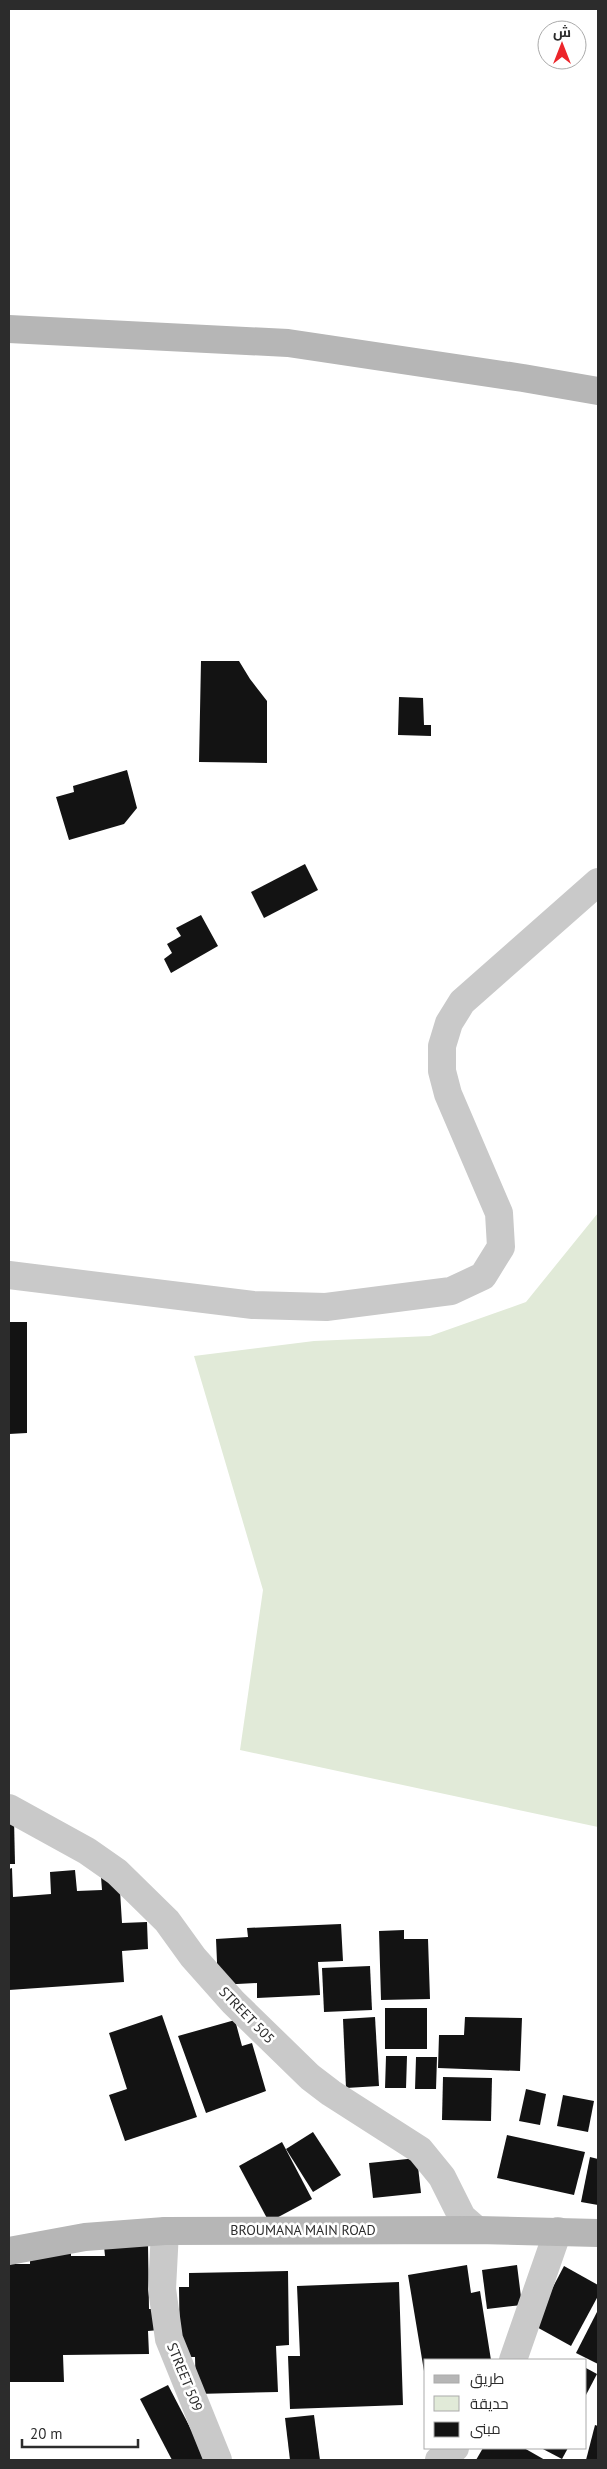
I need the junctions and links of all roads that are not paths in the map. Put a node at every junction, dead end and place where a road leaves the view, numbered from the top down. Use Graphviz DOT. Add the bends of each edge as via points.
graph roads {
  1 [pos="9,329"];
  2 [pos="598,391"];
  3 [pos="598,882"];
  4 [pos="9,1275"];
  5 [pos="9,1808"];
  6 [pos="477,2230"];
  7 [pos="165,2231"];
  8 [pos="558,2231"];
  9 [pos="598,2232"];
  10 [pos="9,2250"];
  11 [pos="513,2359"];
  12 [pos="454,2449"];
  13 [pos="218,2460"];
  14 [pos="439,2460"];
  1 -- 2 [label="street" via="288,344"];
  3 -- 4 [label="street" via="462,1002 449,1023 442,1046 442,1071 448,1094 499,1213 501,1247 482,1276 451,1291 326,1307 253,1305"];
  5 -- 6 [label="street, STREET 505" via="87,1851 117,1872 167,1921 193,1957 290,2058 331,2093 420,2150 434,2164 450,2189 462,2217"];
  6 -- 7 [label="street, BROUMANA MAIN ROAD"];
  6 -- 8 [label="street, BROUMANA MAIN ROAD"];
  7 -- 10 [label="street, BROUMANA MAIN ROAD" via="85,2237"];
  7 -- 13 [label="street, STREET 509" via="162,2289 169,2339"];
  8 -- 9 [label="street, BROUMANA MAIN ROAD"];
  8 -- 11 [label="street"];
  12 -- 14 [label="street"];
}
